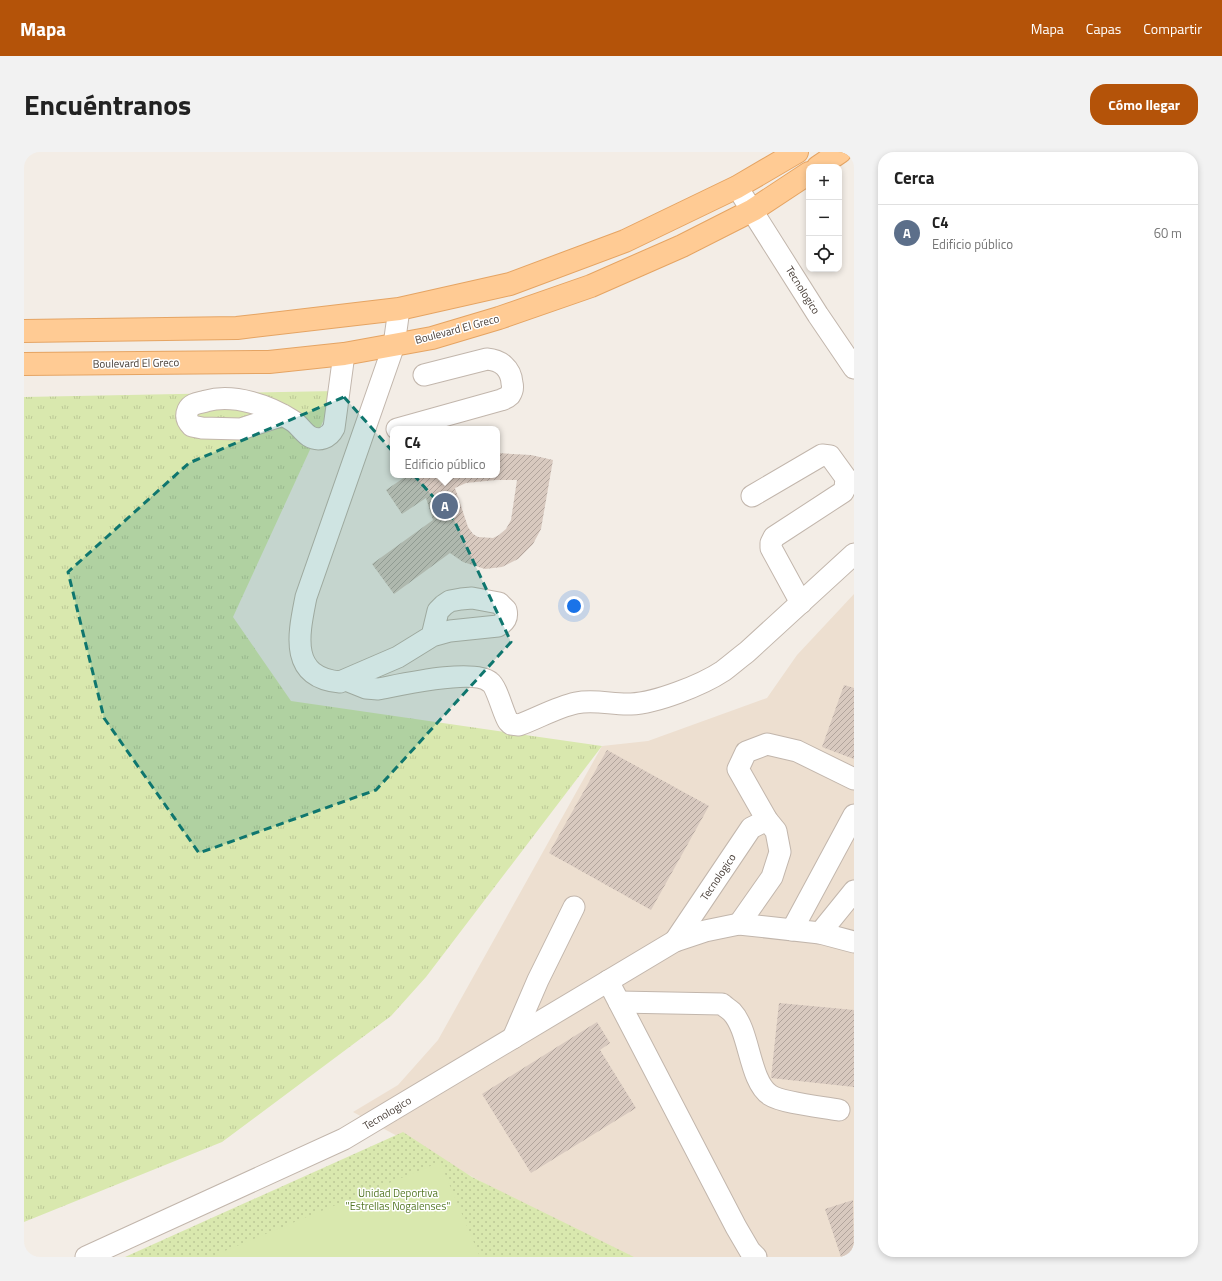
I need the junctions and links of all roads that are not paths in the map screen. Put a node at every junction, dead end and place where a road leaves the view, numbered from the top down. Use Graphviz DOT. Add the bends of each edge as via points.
graph roads {
  1 [pos="797,152"];
  2 [pos="840,152"];
  3 [pos="822,164"];
  4 [pos="806,175"];
  5 [pos="738,187"];
  6 [pos="753,210"];
  7 [pos="399,309"];
  8 [pos="24,331"];
  9 [pos="394,345"];
  10 [pos="344,354"];
  11 [pos="852,360"];
  12 [pos="24,364"];
  13 [pos="424,375"];
  14 [pos="283,415"];
  15 [pos="408,426"];
  16 [pos="390,431"];
  17 [pos="362,438"];
  18 [pos="752,496"];
  19 [pos="854,554"];
  20 [pos="801,603"];
  21 [pos="432,636"];
  22 [pos="346,680"];
  23 [pos="854,779"];
  24 [pos="854,815"];
  25 [pos="767,820"];
  26 [pos="854,891"];
  27 [pos="574,908"];
  28 [pos="739,924"];
  29 [pos="792,930"];
  30 [pos="820,933"];
  31 [pos="675,941"];
  32 [pos="854,942"];
  33 [pos="608,981"];
  34 [pos="619,1002"];
  35 [pos="513,1038"];
  36 [pos="839,1110"];
  37 [pos="86,1257"];
  38 [pos="756,1257"];
  1 -- 5 [label="main road"];
  2 -- 3 [label="main road"];
  4 -- 6 [label="main road, Boulevard El Greco"];
  5 -- 6 [label="street, Tecnologico"];
  5 -- 7 [label="main road" via="625,241 510,284"];
  6 -- 9 [label="main road, Boulevard El Greco" via="682,246 591,286 499,318 432,338"];
  6 -- 11 [label="street, Tecnologico"];
  7 -- 8 [label="main road" via="237,328"];
  7 -- 9 [label="street"];
  9 -- 10 [label="main road, Boulevard El Greco"];
  9 -- 17 [label="street"];
  10 -- 12 [label="main road, Boulevard El Greco" via="269,362"];
  10 -- 14 [label="street" via="334,428 330,435 322,439 309,436 295,422"];
  13 -- 15 [label="street" via="487,359 495,360 509,370 513,387 510,395 501,400"];
  16 -- 17 [label="street"];
  17 -- 22 [label="street" via="306,597 300,628 299,651 306,665 315,675 330,681"];
  18 -- 20 [label="street" via="822,455 830,456 846,478 843,492 774,537 771,543 771,548"];
  19 -- 20 [label="street"];
  20 -- 22 [label="street" via="747,652 709,679 663,698 642,703 576,703 519,725 508,722 493,685 478,677 446,677 378,689 366,688"];
  21 -- 22 [label="street" via="398,658"];
  23 -- 25 [label="street" via="797,751 767,744 746,752 738,769"];
  24 -- 29 [label="street"];
  25 -- 28 [label="street" via="776,831 780,852 772,877"];
  25 -- 31 [label="street, Tecnologico" via="750,828"];
  26 -- 30 [label="street"];
  27 -- 35 [label="street" via="538,980"];
  28 -- 29 [label="street, Tecnologico"];
  28 -- 31 [label="street, Tecnologico"];
  29 -- 30 [label="street, Tecnologico"];
  30 -- 32 [label="street, Tecnologico"];
  31 -- 33 [label="street, Tecnologico"];
  33 -- 34 [label="street"];
  33 -- 35 [label="street, Tecnologico"];
  34 -- 36 [label="street" via="722,1004 732,1011 740,1023 760,1084 769,1094 779,1099"];
  34 -- 38 [label="street" via="736,1226"];
  35 -- 37 [label="street, Tecnologico" via="344,1139"];
}
